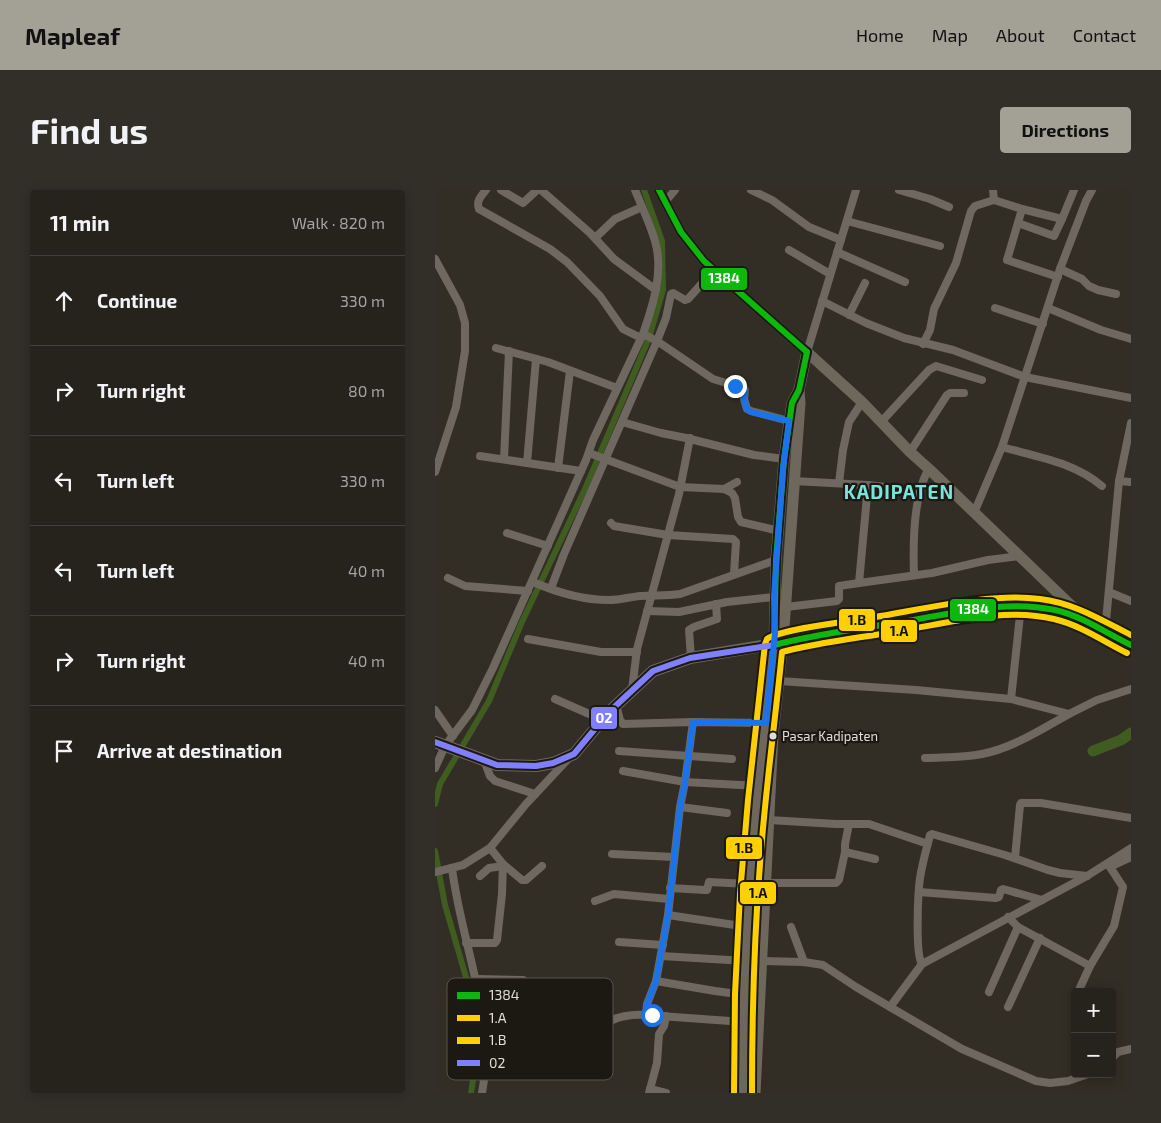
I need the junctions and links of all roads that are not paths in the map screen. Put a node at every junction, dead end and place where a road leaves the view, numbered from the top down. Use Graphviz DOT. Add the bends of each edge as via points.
graph roads {
  1 [pos="486,190"];
  2 [pos="501,190"];
  3 [pos="537,190"];
  4 [pos="541,190"];
  5 [pos="635,190"];
  6 [pos="659,190"];
  7 [pos="675,190"];
  8 [pos="751,190"];
  9 [pos="772,190"];
  10 [pos="856,190"];
  11 [pos="899,190"];
  12 [pos="993,190"];
  13 [pos="1073,190"];
  14 [pos="1092,190"];
  15 [pos="768,198"];
  16 [pos="993,200"];
  17 [pos="665,202"];
  18 [pos="642,207"];
  19 [pos="949,207"];
  20 [pos="1023,209"];
  21 [pos="1061,219"];
  22 [pos="847,221"];
  23 [pos="1018,223"];
  24 [pos="595,238"];
  25 [pos="841,240"];
  26 [pos="941,246"];
  27 [pos="789,250"];
  28 [pos="837,252"];
  29 [pos="435,259"];
  30 [pos="714,270"];
  31 [pos="1059,273"];
  32 [pos="830,274"];
  33 [pos="905,282"];
  34 [pos="865,283"];
  35 [pos="656,290"];
  36 [pos="1116,294"];
  37 [pos="822,301"];
  38 [pos="995,308"];
  39 [pos="1048,308"];
  40 [pos="849,315"];
  41 [pos="1043,324"];
  42 [pos="644,335"];
  43 [pos="1131,339"];
  44 [pos="656,340"];
  45 [pos="923,344"];
  46 [pos="496,348"];
  47 [pos="509,351"];
  48 [pos="807,352"];
  49 [pos="536,359"];
  50 [pos="570,371"];
  51 [pos="1025,377"];
  52 [pos="982,380"];
  53 [pos="617,388"];
  54 [pos="799,390"];
  55 [pos="964,394"];
  56 [pos="1131,398"];
  57 [pos="862,402"];
  58 [pos="789,421"];
  59 [pos="622,422"];
  60 [pos="882,422"];
  61 [pos="1131,423"];
  62 [pos="690,438"];
  63 [pos="1002,447"];
  64 [pos="910,452"];
  65 [pos="590,454"];
  66 [pos="481,456"];
  67 [pos="504,459"];
  68 [pos="784,459"];
  69 [pos="605,460"];
  70 [pos="527,463"];
  71 [pos="558,468"];
  72 [pos="929,469"];
  73 [pos="581,471"];
  74 [pos="435,472"];
  75 [pos="793,481"];
  76 [pos="1119,481"];
  77 [pos="737,482"];
  78 [pos="1131,482"];
  79 [pos="839,484"];
  80 [pos="869,485"];
  81 [pos="1102,486"];
  82 [pos="680,487"];
  83 [pos="894,488"];
  84 [pos="724,489"];
  85 [pos="974,513"];
  86 [pos="611,523"];
  87 [pos="779,531"];
  88 [pos="507,533"];
  89 [pos="668,535"];
  90 [pos="548,546"];
  91 [pos="1020,556"];
  92 [pos="776,560"];
  93 [pos="734,574"];
  94 [pos="914,575"];
  95 [pos="448,578"];
  96 [pos="534,582"];
  97 [pos="859,583"];
  98 [pos="551,588"];
  99 [pos="528,591"];
  100 [pos="1109,592"];
  101 [pos="652,596"];
  102 [pos="774,597"];
  103 [pos="1131,601"];
  104 [pos="716,604"];
  105 [pos="1021,606"];
  106 [pos="786,607"];
  107 [pos="647,611"];
  108 [pos="1087,621"];
  109 [pos="1105,632"];
  110 [pos="528,639"];
  111 [pos="778,644"];
  112 [pos="1131,645"];
  113 [pos="637,652"];
  114 [pos="691,658"];
  115 [pos="779,681"];
  116 [pos="1131,689"];
  117 [pos="632,690"];
  118 [pos="555,699"];
  119 [pos="1011,699"];
  120 [pos="617,705"];
  121 [pos="435,710"];
  122 [pos="1069,714"];
  123 [pos="603,720"];
  124 [pos="693,722"];
  125 [pos="766,723"];
  126 [pos="446,743"];
  127 [pos="619,751"];
  128 [pos="574,754"];
  129 [pos="689,755"];
  130 [pos="479,758"];
  131 [pos="925,758"];
  132 [pos="732,759"];
  133 [pos="435,768"];
  134 [pos="623,771"];
  135 [pos="685,782"];
  136 [pos="759,786"];
  137 [pos="535,794"];
  138 [pos="680,807"];
  139 [pos="727,813"];
  140 [pos="1131,818"];
  141 [pos="769,820"];
  142 [pos="849,824"];
  143 [pos="928,843"];
  144 [pos="490,848"];
  145 [pos="845,852"];
  146 [pos="1130,852"];
  147 [pos="612,854"];
  148 [pos="674,857"];
  149 [pos="1015,858"];
  150 [pos="875,859"];
  151 [pos="503,865"];
  152 [pos="1108,865"];
  153 [pos="542,866"];
  154 [pos="449,869"];
  155 [pos="435,872"];
  156 [pos="480,876"];
  157 [pos="1087,876"];
  158 [pos="766,883"];
  159 [pos="749,884"];
  160 [pos="670,888"];
  161 [pos="919,892"];
  162 [pos="749,897"];
  163 [pos="765,898"];
  164 [pos="669,899"];
  165 [pos="1042,900"];
  166 [pos="595,901"];
  167 [pos="668,915"];
  168 [pos="1008,917"];
  169 [pos="747,927"];
  170 [pos="791,927"];
  171 [pos="1018,927"];
  172 [pos="1040,938"];
  173 [pos="619,942"];
  174 [pos="467,944"];
  175 [pos="663,945"];
  176 [pos="747,955"];
  177 [pos="661,956"];
  178 [pos="762,956"];
  179 [pos="804,962"];
  180 [pos="922,964"];
  181 [pos="1090,966"];
  182 [pos="476,978"];
  183 [pos="656,981"];
  184 [pos="1080,988"];
  185 [pos="989,992"];
  186 [pos="745,994"];
  187 [pos="891,1005"];
  188 [pos="1008,1007"];
  189 [pos="646,1015"];
  190 [pos="666,1016"];
  191 [pos="613,1021"];
  192 [pos="744,1022"];
  193 [pos="743,1042"];
  194 [pos="757,1043"];
  195 [pos="1131,1049"];
  196 [pos="1116,1054"];
  197 [pos="1076,1078"];
  198 [pos="484,1080"];
  199 [pos="649,1091"];
  200 [pos="483,1093"];
  201 [pos="666,1093"];
  202 [pos="743,1093"];
  203 [pos="755,1093"];
  1 -- 42 [label="street" via="479,198 479,209 567,262 599,296 623,329"];
  2 -- 3 [label="street" via="523,203"];
  4 -- 24 [label="street"];
  5 -- 18 [label="street"];
  6 -- 17 [label="main road"];
  7 -- 17 [label="street"];
  8 -- 15 [label="street"];
  9 -- 15 [label="street"];
  10 -- 22 [label="street"];
  11 -- 19 [label="street"];
  12 -- 16 [label="street"];
  13 -- 21 [label="street"];
  14 -- 31 [label="street"];
  15 -- 25 [label="street" via="809,227"];
  16 -- 20 [label="street"];
  16 -- 45 [label="street" via="975,206 971,211 956,263 934,309"];
  17 -- 30 [label="main road" via="681,232"];
  18 -- 24 [label="street" via="613,221"];
  18 -- 35 [label="street" via="655,242"];
  20 -- 21 [label="street"];
  20 -- 23 [label="street"];
  21 -- 23 [label="street" via="1055,236"];
  22 -- 25 [label="street"];
  22 -- 26 [label="street"];
  23 -- 31 [label="street" via="1007,260"];
  24 -- 35 [label="street" via="627,270"];
  25 -- 28 [label="street"];
  27 -- 32 [label="street"];
  28 -- 32 [label="street"];
  28 -- 33 [label="street"];
  29 -- 74 [label="street" via="460,305 465,323 465,351 457,407"];
  30 -- 44 [label="street" via="687,300 672,292 666,318"];
  30 -- 48 [label="main road"];
  31 -- 36 [label="street"];
  31 -- 39 [label="street"];
  32 -- 37 [label="street"];
  34 -- 40 [label="street"];
  35 -- 42 [label="street"];
  37 -- 40 [label="street"];
  37 -- 48 [label="street"];
  38 -- 41 [label="street"];
  39 -- 41 [label="street"];
  39 -- 43 [label="street"];
  40 -- 45 [label="street"];
  41 -- 51 [label="street"];
  42 -- 44 [label="street"];
  42 -- 53 [label="street"];
  44 -- 58 [label="street" via="713,379 743,388 744,400 751,412"];
  44 -- 59 [label="street"];
  45 -- 51 [label="street" via="953,350"];
  46 -- 47 [label="street"];
  47 -- 49 [label="street"];
  47 -- 67 [label="street"];
  48 -- 54 [label="main road"];
  48 -- 57 [label="main road"];
  49 -- 50 [label="street"];
  49 -- 70 [label="street"];
  50 -- 53 [label="street"];
  50 -- 71 [label="street"];
  51 -- 56 [label="street"];
  51 -- 63 [label="street"];
  52 -- 60 [label="street" via="936,366"];
  53 -- 65 [label="street" via="593,440"];
  54 -- 58 [label="main road" via="792,403"];
  54 -- 75 [label="main road"];
  55 -- 64 [label="street" via="947,395"];
  57 -- 60 [label="main road"];
  57 -- 79 [label="street" via="849,422"];
  58 -- 68 [label="main road"];
  59 -- 62 [label="street" via="661,434"];
  59 -- 69 [label="street"];
  60 -- 64 [label="main road"];
  61 -- 76 [label="street"];
  62 -- 68 [label="street"];
  62 -- 82 [label="street"];
  63 -- 81 [label="street" via="1067,465 1084,472"];
  63 -- 85 [label="street"];
  64 -- 72 [label="main road"];
  65 -- 69 [label="street"];
  65 -- 73 [label="street"];
  66 -- 67 [label="street"];
  67 -- 70 [label="street"];
  68 -- 87 [label="main road"];
  69 -- 82 [label="street"];
  69 -- 98 [label="street"];
  70 -- 71 [label="street"];
  71 -- 73 [label="street"];
  72 -- 85 [label="main road"];
  72 -- 94 [label="street" via="920,493 916,520"];
  73 -- 90 [label="street"];
  75 -- 79 [label="street"];
  75 -- 106 [label="main road"];
  76 -- 78 [label="street"];
  76 -- 100 [label="street"];
  77 -- 84 [label="street"];
  79 -- 80 [label="street"];
  80 -- 83 [label="street"];
  80 -- 97 [label="street"];
  82 -- 84 [label="street"];
  82 -- 89 [label="street"];
  84 -- 87 [label="street" via="735,498 741,522"];
  85 -- 91 [label="main road"];
  86 -- 89 [label="street"];
  87 -- 92 [label="main road"];
  88 -- 90 [label="street"];
  89 -- 93 [label="street" via="733,539 736,542"];
  89 -- 101 [label="street"];
  90 -- 96 [label="street"];
  91 -- 94 [label="street"];
  91 -- 108 [label="main road"];
  92 -- 93 [label="street"];
  92 -- 102 [label="main road"];
  93 -- 101 [label="street" via="679,594"];
  94 -- 97 [label="street"];
  95 -- 99 [label="street" via="465,586"];
  96 -- 98 [label="street"];
  96 -- 99 [label="street"];
  97 -- 106 [label="street" via="839,586 837,601"];
  98 -- 101 [label="street" via="594,599"];
  99 -- 126 [label="street" via="472,710"];
  100 -- 103 [label="street"];
  100 -- 109 [label="street"];
  101 -- 107 [label="street"];
  102 -- 104 [label="street"];
  102 -- 111 [label="main road"];
  104 -- 107 [label="street" via="679,612"];
  104 -- 114 [label="street" via="717,619 689,630"];
  105 -- 108 [label="highway" via="1056,610"];
  105 -- 111 [label="highway" via="982,609"];
  105 -- 119 [label="street"];
  106 -- 111 [label="main road"];
  107 -- 113 [label="street"];
  108 -- 109 [label="highway"];
  109 -- 112 [label="highway"];
  110 -- 113 [label="street" via="601,652"];
  111 -- 114 [label="highway"];
  111 -- 115 [label="main road"];
  111 -- 125 [label="main road"];
  113 -- 117 [label="street"];
  114 -- 117 [label="highway" via="653,671"];
  115 -- 119 [label="street"];
  115 -- 141 [label="main road"];
  116 -- 122 [label="street" via="1097,700"];
  117 -- 120 [label="highway"];
  118 -- 123 [label="street"];
  119 -- 122 [label="street"];
  120 -- 123 [label="highway"];
  120 -- 124 [label="street" via="623,724"];
  121 -- 126 [label="street"];
  122 -- 131 [label="street" via="1014,743 984,754"];
  123 -- 128 [label="highway"];
  124 -- 125 [label="street"];
  124 -- 129 [label="street"];
  125 -- 136 [label="main road"];
  126 -- 130 [label="highway"];
  126 -- 133 [label="street"];
  127 -- 129 [label="street"];
  128 -- 130 [label="highway" via="536,766 497,764"];
  128 -- 137 [label="street"];
  129 -- 132 [label="street"];
  129 -- 135 [label="street"];
  130 -- 137 [label="street" via="495,781"];
  134 -- 135 [label="street"];
  135 -- 136 [label="street"];
  135 -- 138 [label="street"];
  136 -- 159 [label="main road"];
  137 -- 144 [label="street"];
  138 -- 139 [label="street"];
  138 -- 148 [label="street"];
  140 -- 149 [label="street" via="1021,803"];
  141 -- 142 [label="street"];
  141 -- 158 [label="main road"];
  142 -- 143 [label="street" via="869,824"];
  142 -- 145 [label="street"];
  143 -- 149 [label="street" via="932,834"];
  143 -- 161 [label="street"];
  144 -- 151 [label="street"];
  144 -- 154 [label="street"];
  145 -- 150 [label="street"];
  145 -- 158 [label="street" via="836,883"];
  146 -- 152 [label="street"];
  147 -- 148 [label="street"];
  148 -- 160 [label="street"];
  149 -- 157 [label="street" via="1060,873"];
  151 -- 153 [label="street" via="522,880"];
  151 -- 156 [label="street" via="489,868"];
  151 -- 174 [label="street" via="497,940"];
  152 -- 157 [label="street"];
  152 -- 181 [label="street" via="1123,886 1123,894 1114,926"];
  154 -- 155 [label="street"];
  154 -- 174 [label="street"];
  157 -- 165 [label="street"];
  158 -- 163 [label="main road"];
  159 -- 160 [label="street" via="709,882 707,890"];
  159 -- 162 [label="main road"];
  160 -- 164 [label="street"];
  161 -- 165 [label="street" via="996,898 1003,889"];
  161 -- 180 [label="street" via="917,941"];
  162 -- 163 [label="main road"];
  162 -- 169 [label="main road"];
  163 -- 178 [label="main road"];
  164 -- 166 [label="street" via="613,894"];
  164 -- 167 [label="street"];
  165 -- 168 [label="street"];
  167 -- 169 [label="street"];
  167 -- 175 [label="street"];
  168 -- 171 [label="street"];
  168 -- 180 [label="street"];
  169 -- 176 [label="main road"];
  170 -- 179 [label="street"];
  171 -- 172 [label="street"];
  171 -- 185 [label="street"];
  172 -- 181 [label="street"];
  172 -- 188 [label="street"];
  173 -- 175 [label="street"];
  174 -- 182 [label="street"];
  175 -- 177 [label="street"];
  176 -- 177 [label="street"];
  176 -- 178 [label="main road"];
  176 -- 186 [label="main road"];
  177 -- 183 [label="street"];
  178 -- 179 [label="street"];
  178 -- 194 [label="main road"];
  179 -- 187 [label="street" via="827,967 855,987"];
  180 -- 187 [label="street"];
  181 -- 184 [label="street"];
  183 -- 186 [label="street"];
  183 -- 189 [label="street"];
  186 -- 192 [label="main road"];
  187 -- 197 [label="street" via="962,1049 1036,1082 1050,1084"];
  189 -- 190 [label="street"];
  189 -- 191 [label="street"];
  190 -- 192 [label="street"];
  190 -- 199 [label="street" via="659,1034 657,1064"];
  192 -- 193 [label="main road"];
  193 -- 194 [label="main road"];
  193 -- 202 [label="main road"];
  194 -- 203 [label="main road"];
  195 -- 196 [label="street"];
  198 -- 200 [label="street"];
  199 -- 201 [label="street"];
}
